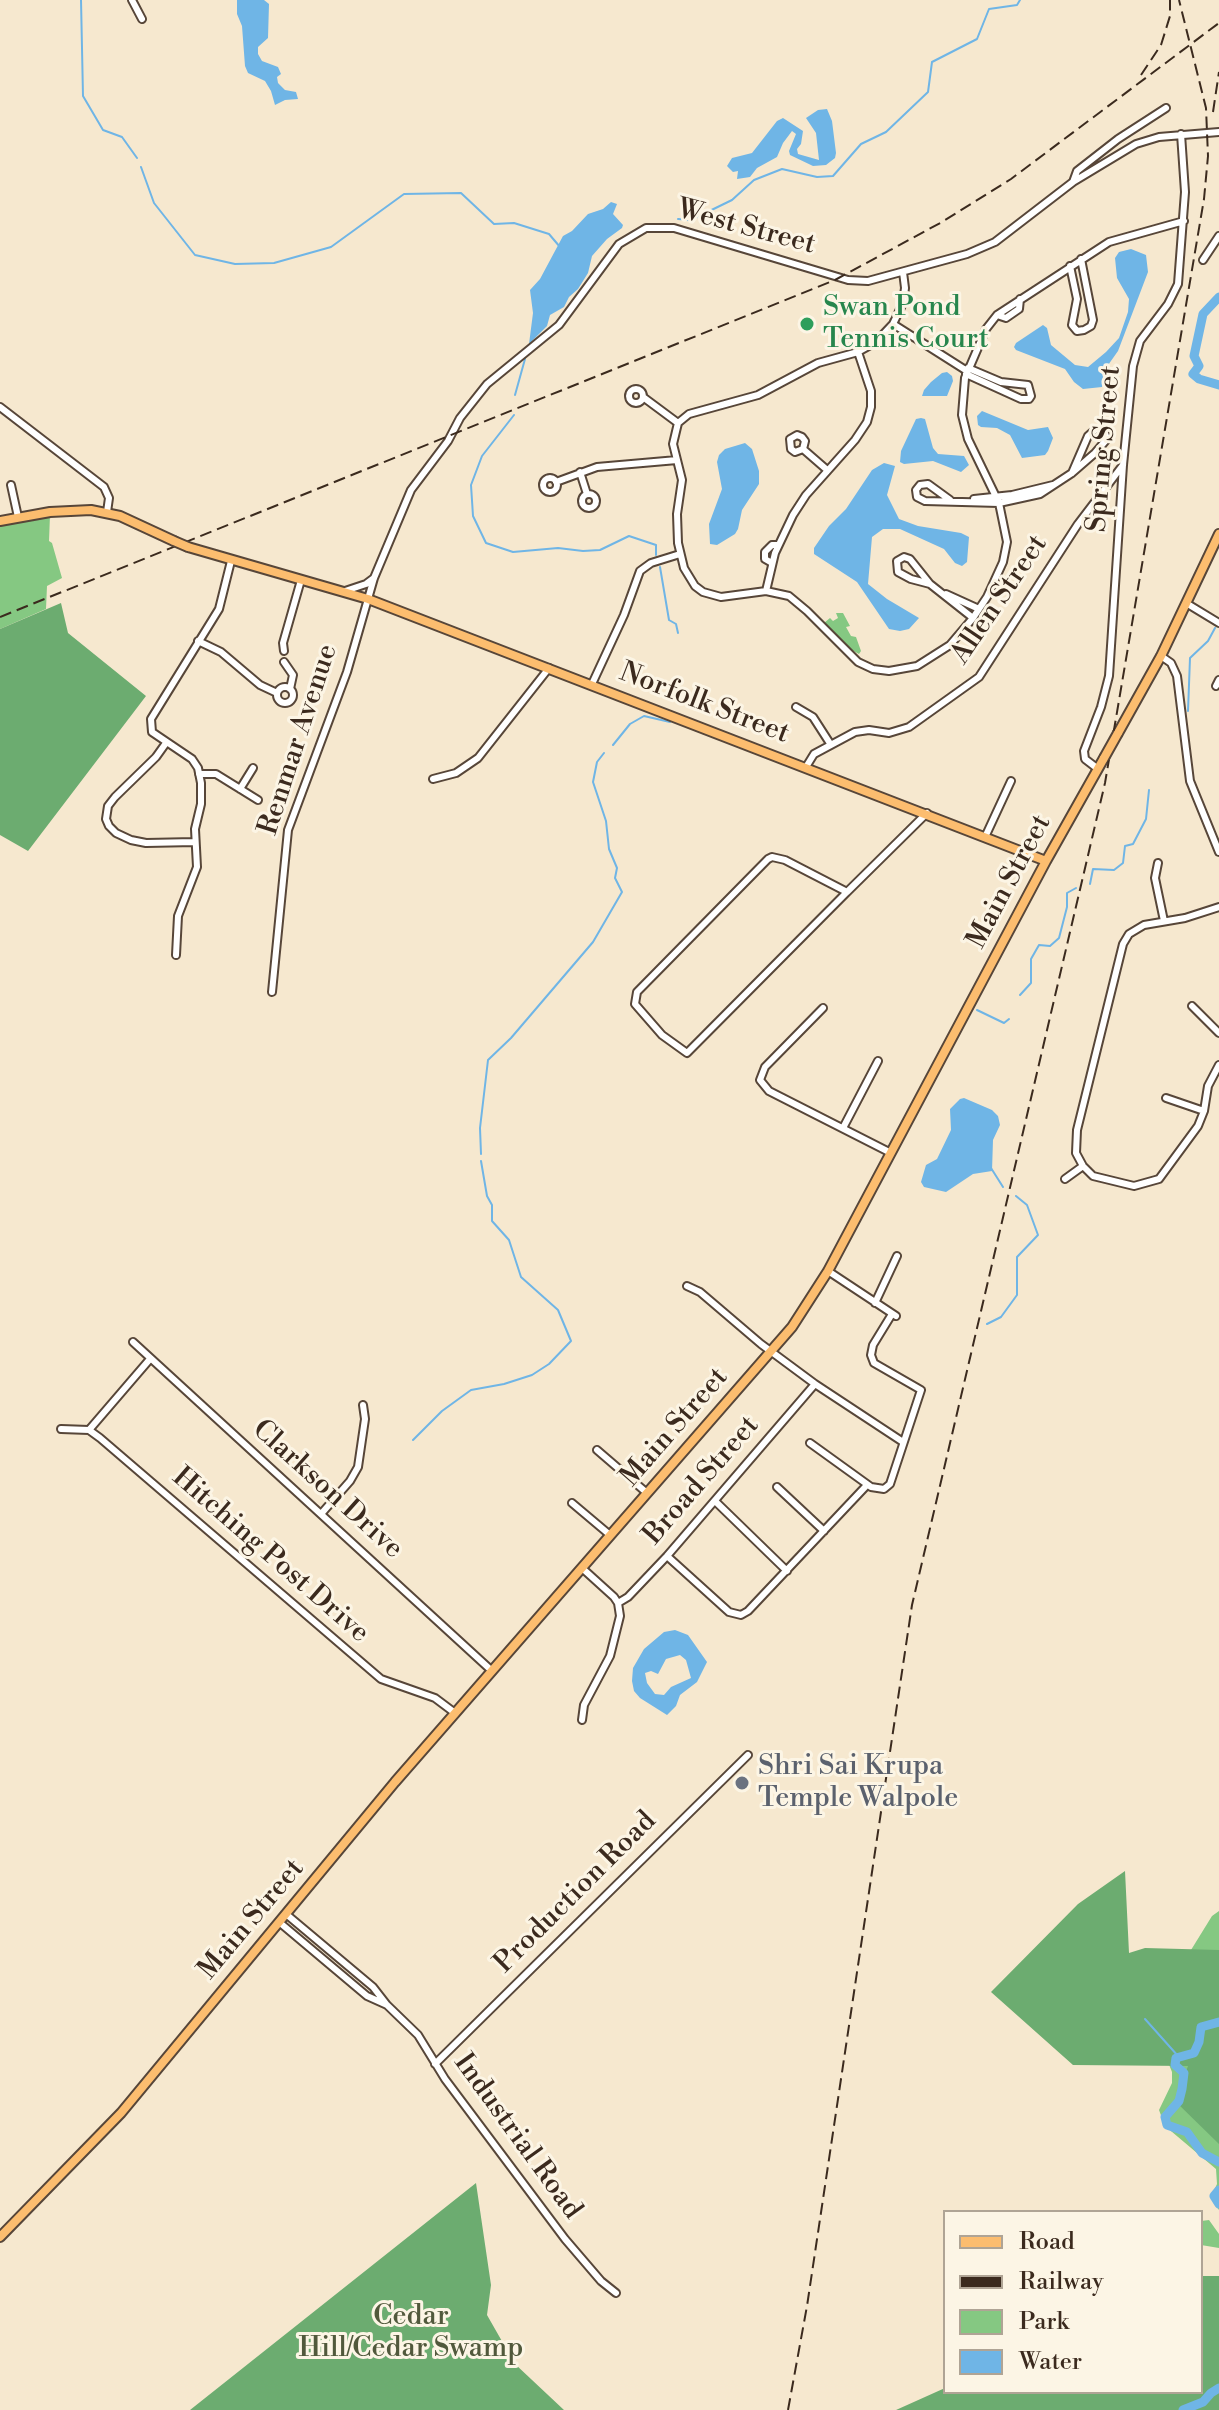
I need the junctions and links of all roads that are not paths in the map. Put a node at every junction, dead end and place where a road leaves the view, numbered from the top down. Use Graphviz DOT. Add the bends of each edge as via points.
graph roads {
  1 [pos="132,0"];
  2 [pos="142,19"];
  3 [pos="1166,108"];
  4 [pos="1219,132"];
  5 [pos="1181,134"];
  6 [pos="1073,182"];
  7 [pos="1184,221"];
  8 [pos="1219,236"];
  9 [pos="1081,259"];
  10 [pos="1203,260"];
  11 [pos="1070,266"];
  12 [pos="903,272"];
  13 [pos="893,324"];
  14 [pos="858,352"];
  15 [pos="967,371"];
  16 [pos="999,385"];
  17 [pos="643,397"];
  18 [pos="0,407"];
  19 [pos="678,423"];
  20 [pos="803,449"];
  21 [pos="677,460"];
  22 [pos="1123,465"];
  23 [pos="826,469"];
  24 [pos="580,472"];
  25 [pos="1072,473"];
  26 [pos="556,482"];
  27 [pos="11,485"];
  28 [pos="587,494"];
  29 [pos="950,500"];
  30 [pos="998,500"];
  31 [pos="107,512"];
  32 [pos="18,517"];
  33 [pos="0,521"];
  34 [pos="1219,534"];
  35 [pos="680,554"];
  36 [pos="231,561"];
  37 [pos="374,578"];
  38 [pos="301,580"];
  39 [pos="930,584"];
  40 [pos="345,591"];
  41 [pos="766,591"];
  42 [pos="944,593"];
  43 [pos="368,599"];
  44 [pos="1186,603"];
  45 [pos="979,609"];
  46 [pos="973,618"];
  47 [pos="1219,623"];
  48 [pos="198,641"];
  49 [pos="284,651"];
  50 [pos="1161,656"];
  51 [pos="284,662"];
  52 [pos="549,668"];
  53 [pos="592,684"];
  54 [pos="290,689"];
  55 [pos="277,693"];
  56 [pos="796,707"];
  57 [pos="166,743"];
  58 [pos="831,745"];
  59 [pos="806,767"];
  60 [pos="253,768"];
  61 [pos="1098,769"];
  62 [pos="199,774"];
  63 [pos="433,779"];
  64 [pos="1011,781"];
  65 [pos="240,789"];
  66 [pos="258,800"];
  67 [pos="927,813"];
  68 [pos="986,835"];
  69 [pos="195,842"];
  70 [pos="1219,852"];
  71 [pos="1046,861"];
  72 [pos="1158,863"];
  73 [pos="847,892"];
  74 [pos="1219,907"];
  75 [pos="1164,921"];
  76 [pos="176,955"];
  77 [pos="272,992"];
  78 [pos="1192,1006"];
  79 [pos="823,1008"];
  80 [pos="1219,1033"];
  81 [pos="878,1061"];
  82 [pos="1219,1065"];
  83 [pos="1166,1098"];
  84 [pos="1204,1111"];
  85 [pos="843,1128"];
  86 [pos="891,1153"];
  87 [pos="1083,1166"];
  88 [pos="1065,1179"];
  89 [pos="897,1256"];
  90 [pos="828,1271"];
  91 [pos="687,1286"];
  92 [pos="875,1303"];
  93 [pos="133,1342"];
  94 [pos="772,1352"];
  95 [pos="150,1359"];
  96 [pos="815,1384"];
  97 [pos="363,1405"];
  98 [pos="61,1429"];
  99 [pos="89,1430"];
  100 [pos="903,1442"];
  101 [pos="810,1443"];
  102 [pos="597,1450"];
  103 [pos="867,1485"];
  104 [pos="777,1487"];
  105 [pos="647,1493"];
  106 [pos="715,1501"];
  107 [pos="572,1503"];
  108 [pos="321,1514"];
  109 [pos="824,1531"];
  110 [pos="610,1535"];
  111 [pos="667,1556"];
  112 [pos="582,1568"];
  113 [pos="787,1571"];
  114 [pos="618,1603"];
  115 [pos="492,1671"];
  116 [pos="455,1713"];
  117 [pos="582,1720"];
  118 [pos="748,1755"];
  119 [pos="286,1914"];
  120 [pos="279,1922"];
  121 [pos="387,2005"];
  122 [pos="435,2064"];
  123 [pos="0,2237"];
  124 [pos="616,2293"];
  1 -- 2 [label="street"];
  3 -- 6 [label="street" via="1077,171"];
  4 -- 5 [label="street, West Street"];
  5 -- 6 [label="street, West Street" via="1136,144"];
  5 -- 7 [label="street, Spring Street"];
  6 -- 12 [label="street, West Street" via="995,242"];
  7 -- 9 [label="street" via="1113,240"];
  7 -- 22 [label="street, Spring Street" via="1175,291 1137,349"];
  8 -- 10 [label="street"];
  9 -- 11 [label="street"];
  9 -- 11 [label="street" via="1093,320 1084,330 1072,325 1077,299"];
  11 -- 15 [label="street" via="997,315"];
  12 -- 13 [label="street" via="905,294"];
  12 -- 37 [label="street, West Street" via="852,281 674,228 652,227 632,234 609,256 558,326 497,374 460,418 411,490"];
  13 -- 14 [label="street"];
  13 -- 15 [label="street"];
  14 -- 19 [label="street" via="818,363 758,395 696,411"];
  14 -- 23 [label="street" via="870,383 871,411 862,431"];
  15 -- 16 [label="street"];
  15 -- 30 [label="street" via="962,421"];
  16 -- 16 [label="street" via="1025,400 1031,396 1028,385"];
  17 -- 19 [label="street"];
  18 -- 31 [label="street" via="102,485 109,497"];
  19 -- 21 [label="street" via="673,444"];
  20 -- 23 [label="street"];
  21 -- 24 [label="street"];
  21 -- 35 [label="street" via="682,480 677,514"];
  22 -- 58 [label="street, Allen Street" via="1078,524 979,677 909,727 859,732"];
  22 -- 61 [label="street, Spring Street" via="1109,676 1084,751 1085,759"];
  23 -- 41 [label="street" via="778,545"];
  24 -- 26 [label="street"];
  24 -- 28 [label="street"];
  25 -- 25 [label="street" via="1105,442 1104,430 1088,436"];
  25 -- 30 [label="street" via="1056,484"];
  27 -- 32 [label="street"];
  29 -- 29 [label="street" via="928,484 916,490 920,500"];
  29 -- 30 [label="street"];
  30 -- 45 [label="street" via="1006,554"];
  31 -- 32 [label="main road" via="80,509"];
  31 -- 36 [label="main road, bridge"];
  32 -- 33 [label="main road"];
  34 -- 44 [label="main road, Main Street"];
  35 -- 41 [label="street" via="689,578 703,592 721,597"];
  35 -- 53 [label="street" via="640,571"];
  36 -- 38 [label="main road"];
  36 -- 48 [label="street" via="223,598"];
  37 -- 40 [label="street"];
  37 -- 43 [label="street, West Street"];
  38 -- 40 [label="main road"];
  38 -- 49 [label="street"];
  39 -- 39 [label="street" via="910,559 897,561 902,575"];
  39 -- 42 [label="street"];
  40 -- 43 [label="main road, Norfolk Street"];
  41 -- 46 [label="street" via="789,596 858,662 883,671 908,669 934,658"];
  42 -- 45 [label="street"];
  42 -- 46 [label="street"];
  43 -- 52 [label="main road, Norfolk Street"];
  43 -- 77 [label="street, Renmar Avenue" via="288,830"];
  44 -- 47 [label="street"];
  44 -- 50 [label="main road, Main Street"];
  45 -- 46 [label="street"];
  48 -- 55 [label="street"];
  48 -- 57 [label="street" via="151,719 152,732"];
  50 -- 61 [label="main road, Main Street, bridge"];
  50 -- 70 [label="street" via="1177,676 1190,781"];
  51 -- 54 [label="street" via="293,675"];
  52 -- 53 [label="main road, Norfolk Street"];
  52 -- 63 [label="street" via="478,758 456,773"];
  53 -- 59 [label="main road, Norfolk Street"];
  54 -- 55 [label="street"];
  54 -- 55 [label="street" via="293,696 286,707"];
  56 -- 58 [label="street" via="813,717"];
  57 -- 62 [label="street" via="192,759"];
  57 -- 69 [label="street" via="115,797 106,819 116,833 131,840"];
  58 -- 59 [label="street, Allen Street" via="814,754"];
  59 -- 67 [label="main road, Norfolk Street"];
  60 -- 65 [label="street"];
  61 -- 71 [label="main road, Main Street"];
  62 -- 65 [label="street" via="216,774"];
  62 -- 69 [label="street"];
  64 -- 68 [label="street"];
  65 -- 66 [label="street"];
  67 -- 68 [label="main road, Norfolk Street"];
  67 -- 73 [label="street"];
  68 -- 71 [label="main road, Norfolk Street"];
  69 -- 76 [label="street" via="197,867 178,916"];
  71 -- 86 [label="main road, Main Street"];
  72 -- 75 [label="street" via="1155,878"];
  73 -- 73 [label="street" via="687,1053 662,1035 635,1004 637,992 768,859 785,860"];
  74 -- 75 [label="street"];
  75 -- 87 [label="street" via="1133,931 1118,955 1076,1136"];
  78 -- 80 [label="street"];
  79 -- 85 [label="street" via="760,1078 769,1091"];
  81 -- 85 [label="street"];
  82 -- 84 [label="street"];
  83 -- 84 [label="street"];
  84 -- 87 [label="street" via="1196,1130 1155,1182 1129,1186 1093,1176"];
  85 -- 86 [label="street"];
  86 -- 90 [label="main road, Main Street"];
  87 -- 88 [label="street"];
  89 -- 92 [label="street"];
  90 -- 92 [label="street"];
  90 -- 94 [label="main road, Main Street"];
  91 -- 94 [label="street"];
  92 -- 100 [label="street" via="894,1315 873,1345 874,1363 921,1390"];
  93 -- 95 [label="street, Clarkson Drive"];
  94 -- 96 [label="street"];
  94 -- 105 [label="main road, Main Street"];
  95 -- 99 [label="street"];
  95 -- 108 [label="street, Clarkson Drive"];
  96 -- 100 [label="street"];
  96 -- 106 [label="street, Broad Street"];
  97 -- 108 [label="street" via="358,1467"];
  98 -- 99 [label="street"];
  99 -- 116 [label="street, Hitching Post Drive" via="381,1679 424,1693"];
  100 -- 103 [label="street" via="887,1489"];
  101 -- 103 [label="street"];
  102 -- 105 [label="street"];
  103 -- 109 [label="street"];
  104 -- 109 [label="street"];
  105 -- 110 [label="main road, Main Street"];
  106 -- 111 [label="street, Broad Street"];
  106 -- 113 [label="street"];
  107 -- 110 [label="street"];
  108 -- 115 [label="street, Clarkson Drive"];
  109 -- 113 [label="street"];
  110 -- 112 [label="main road, Main Street"];
  111 -- 113 [label="street" via="729,1612 741,1615"];
  111 -- 114 [label="street, Broad Street"];
  112 -- 114 [label="street"];
  112 -- 115 [label="main road, Main Street"];
  114 -- 117 [label="street" via="614,1644"];
  115 -- 116 [label="main road, Main Street"];
  116 -- 119 [label="main road, Main Street"];
  118 -- 122 [label="street, Production Road"];
  119 -- 120 [label="main road, Main Street"];
  119 -- 121 [label="street, Industrial Road" via="373,1987"];
  120 -- 121 [label="street, Industrial Road" via="367,1996"];
  120 -- 123 [label="main road, Main Street" via="109,2126"];
  121 -- 122 [label="street, Industrial Road" via="418,2035"];
  122 -- 124 [label="street, Industrial Road" via="565,2239"];
}
